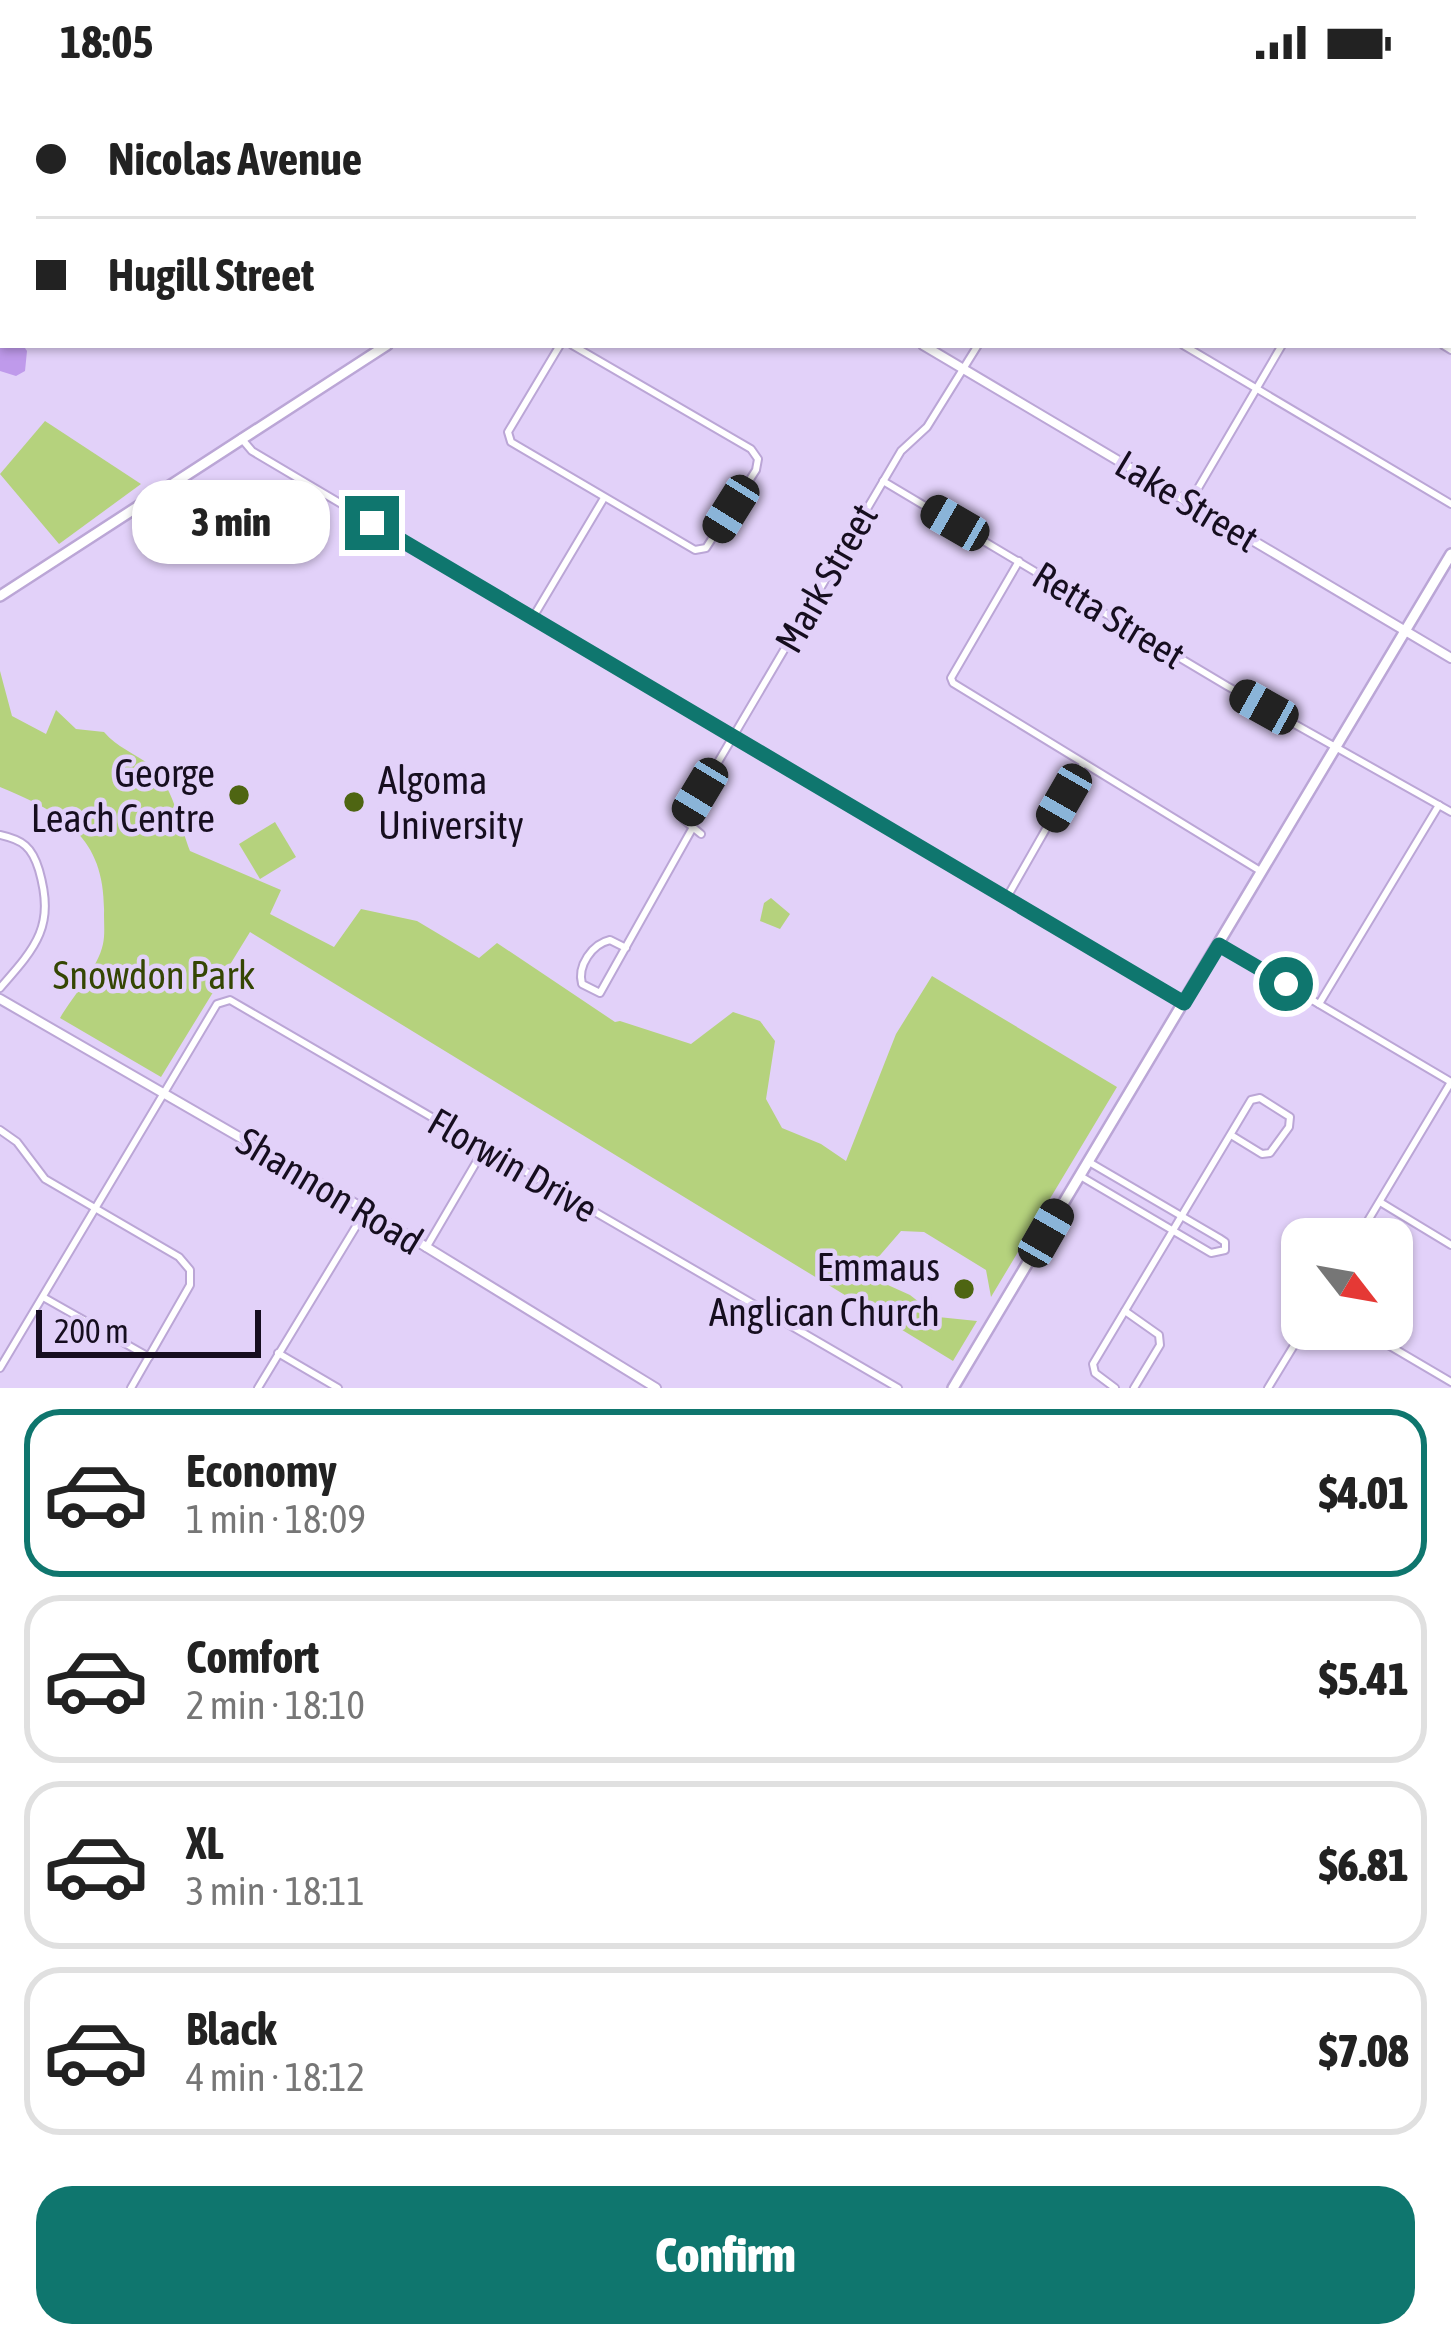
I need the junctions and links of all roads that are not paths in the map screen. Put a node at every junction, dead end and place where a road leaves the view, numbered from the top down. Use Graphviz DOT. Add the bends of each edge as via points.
graph roads {
  1 [pos="382,348"];
  2 [pos="558,348"];
  3 [pos="577,348"];
  4 [pos="928,348"];
  5 [pos="976,348"];
  6 [pos="1189,348"];
  7 [pos="1280,348"];
  8 [pos="964,369"];
  9 [pos="1258,388"];
  10 [pos="241,438"];
  11 [pos="883,481"];
  12 [pos="604,498"];
  13 [pos="1190,502"];
  14 [pos="1451,504"];
  15 [pos="1451,554"];
  16 [pos="1018,561"];
  17 [pos="0,596"];
  18 [pos="532,619"];
  19 [pos="1406,631"];
  20 [pos="1451,658"];
  21 [pos="734,736"];
  22 [pos="1337,748"];
  23 [pos="1083,764"];
  24 [pos="1438,805"];
  25 [pos="1451,812"];
  26 [pos="692,829"];
  27 [pos="701,834"];
  28 [pos="0,835"];
  29 [pos="1262,872"];
  30 [pos="1006,899"];
  31 [pos="1219,945"];
  32 [pos="626,948"];
  33 [pos="0,988"];
  34 [pos="0,999"];
  35 [pos="1184,1003"];
  36 [pos="1319,1004"];
  37 [pos="1451,1082"];
  38 [pos="165,1094"];
  39 [pos="0,1130"];
  40 [pos="1231,1136"];
  41 [pos="484,1149"];
  42 [pos="1089,1162"];
  43 [pos="1080,1176"];
  44 [pos="1379,1202"];
  45 [pos="94,1208"];
  46 [pos="366,1210"];
  47 [pos="1182,1216"];
  48 [pos="1370,1218"];
  49 [pos="1173,1231"];
  50 [pos="1451,1245"];
  51 [pos="426,1248"];
  52 [pos="41,1296"];
  53 [pos="1125,1311"];
  54 [pos="1291,1350"];
  55 [pos="1397,1350"];
  56 [pos="278,1353"];
  57 [pos="3,1355"];
  58 [pos="149,1357"];
  59 [pos="0,1368"];
  60 [pos="1451,1382"];
  61 [pos="1111,1387"];
  62 [pos="131,1388"];
  63 [pos="258,1388"];
  64 [pos="338,1388"];
  65 [pos="656,1388"];
  66 [pos="898,1388"];
  67 [pos="953,1388"];
  68 [pos="1134,1388"];
  69 [pos="1268,1388"];
  1 -- 10 [label="main road"];
  2 -- 12 [label="street" via="508,431 511,442"];
  3 -- 12 [label="street" via="758,459 706,548 695,550"];
  4 -- 8 [label="street, Lake Street"];
  5 -- 8 [label="street, Mark Street"];
  6 -- 9 [label="street"];
  7 -- 9 [label="street"];
  8 -- 11 [label="street, Mark Street"];
  8 -- 13 [label="street, Lake Street"];
  9 -- 13 [label="street"];
  9 -- 14 [label="street"];
  10 -- 17 [label="main road"];
  10 -- 18 [label="street"];
  11 -- 16 [label="street, Retta Street"];
  11 -- 21 [label="street, Mark Street"];
  12 -- 18 [label="street"];
  13 -- 19 [label="street, Lake Street"];
  15 -- 19 [label="main road"];
  16 -- 22 [label="street, Retta Street"];
  16 -- 23 [label="street" via="951,678"];
  18 -- 21 [label="street"];
  19 -- 20 [label="street, Lake Street"];
  19 -- 22 [label="main road"];
  21 -- 26 [label="street, Mark Street" via="684,820"];
  21 -- 30 [label="street"];
  22 -- 24 [label="street, Retta Street"];
  22 -- 29 [label="main road"];
  23 -- 29 [label="street"];
  23 -- 30 [label="street"];
  24 -- 25 [label="street, Retta Street"];
  24 -- 36 [label="street"];
  26 -- 27 [label="street"];
  26 -- 32 [label="street"];
  28 -- 33 [label="street" via="34,853 48,903 37,940"];
  29 -- 31 [label="main road"];
  30 -- 35 [label="street"];
  31 -- 35 [label="main road"];
  31 -- 36 [label="street"];
  32 -- 32 [label="street" via="600,992 586,988 580,974 598,943"];
  34 -- 38 [label="street, Shannon Road"];
  35 -- 42 [label="main road"];
  36 -- 37 [label="street"];
  37 -- 44 [label="street"];
  38 -- 41 [label="street, Florwin Drive" via="217,1004 230,1000"];
  38 -- 45 [label="street"];
  38 -- 46 [label="street, Shannon Road"];
  39 -- 45 [label="street" via="45,1179"];
  40 -- 40 [label="street" via="1270,1153 1290,1117 1251,1100"];
  40 -- 47 [label="street"];
  41 -- 51 [label="street"];
  41 -- 66 [label="street, Florwin Drive"];
  42 -- 43 [label="main road"];
  42 -- 47 [label="street"];
  43 -- 49 [label="street"];
  43 -- 67 [label="main road"];
  44 -- 48 [label="street"];
  44 -- 50 [label="street"];
  45 -- 52 [label="street"];
  45 -- 58 [label="street" via="190,1270 190,1286"];
  46 -- 51 [label="street, Shannon Road"];
  46 -- 56 [label="street"];
  47 -- 49 [label="street"];
  47 -- 49 [label="street" via="1225,1242 1225,1250 1211,1253"];
  49 -- 53 [label="street"];
  51 -- 65 [label="street, Shannon Road"];
  52 -- 57 [label="street"];
  52 -- 58 [label="street"];
  53 -- 61 [label="street" via="1094,1364"];
  53 -- 68 [label="street" via="1159,1335"];
  54 -- 69 [label="street"];
  55 -- 60 [label="street"];
  56 -- 63 [label="street"];
  56 -- 64 [label="street"];
  57 -- 59 [label="street"];
  58 -- 62 [label="street"];
}
